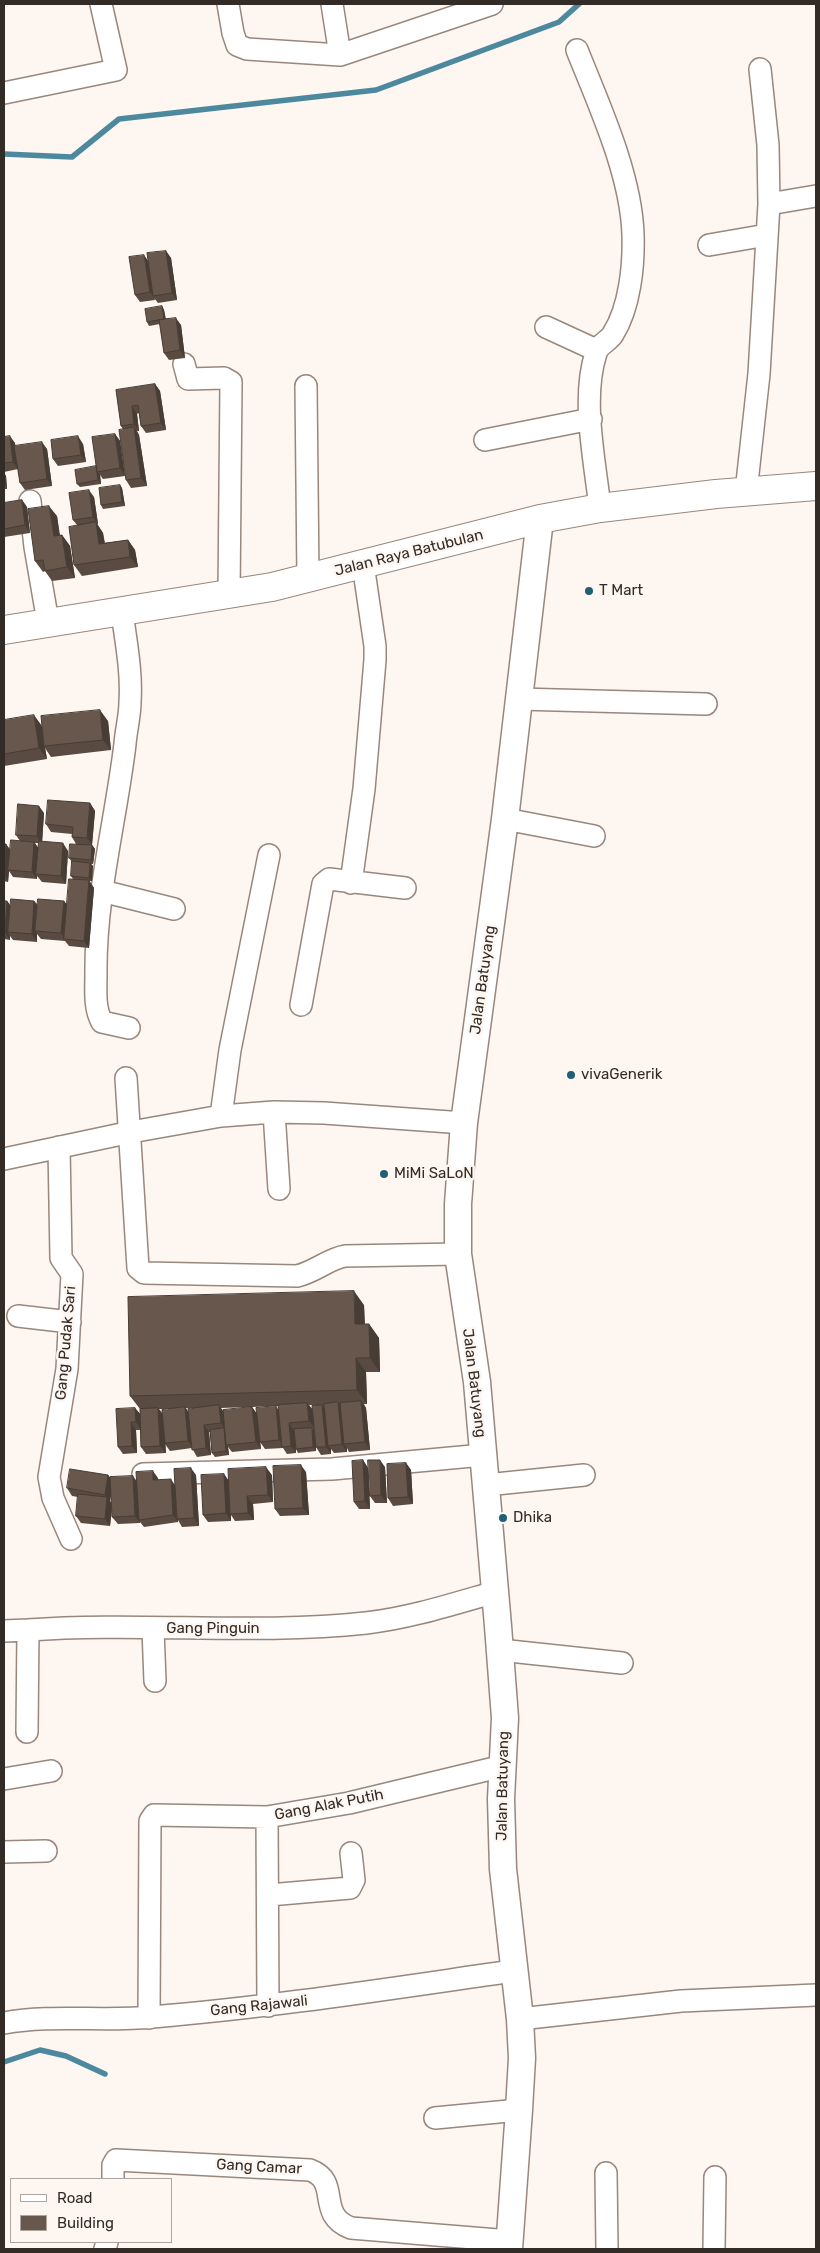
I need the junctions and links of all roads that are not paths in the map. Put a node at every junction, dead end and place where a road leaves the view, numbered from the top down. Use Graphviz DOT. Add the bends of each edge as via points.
graph roads {
  1 [pos="101,4"];
  2 [pos="228,4"];
  3 [pos="332,4"];
  4 [pos="492,4"];
  5 [pos="447,11"];
  6 [pos="577,50"];
  7 [pos="340,55"];
  8 [pos="760,69"];
  9 [pos="4,92"];
  10 [pos="816,196"];
  11 [pos="770,204"];
  12 [pos="767,235"];
  13 [pos="709,245"];
  14 [pos="546,327"];
  15 [pos="596,350"];
  16 [pos="184,364"];
  17 [pos="306,386"];
  18 [pos="591,419"];
  19 [pos="485,440"];
  20 [pos="816,486"];
  21 [pos="746,492"];
  22 [pos="30,501"];
  23 [pos="600,508"];
  24 [pos="540,520"];
  25 [pos="363,564"];
  26 [pos="308,579"];
  27 [pos="229,594"];
  28 [pos="122,612"];
  29 [pos="48,622"];
  30 [pos="4,630"];
  31 [pos="519,699"];
  32 [pos="706,704"];
  33 [pos="505,819"];
  34 [pos="594,836"];
  35 [pos="269,855"];
  36 [pos="350,882"];
  37 [pos="404,888"];
  38 [pos="102,891"];
  39 [pos="174,909"];
  40 [pos="301,1006"];
  41 [pos="129,1028"];
  42 [pos="126,1078"];
  43 [pos="274,1112"];
  44 [pos="221,1116"];
  45 [pos="464,1123"];
  46 [pos="131,1132"];
  47 [pos="59,1147"];
  48 [pos="4,1159"];
  49 [pos="279,1189"];
  50 [pos="458,1254"];
  51 [pos="18,1316"];
  52 [pos="70,1322"];
  53 [pos="483,1455"];
  54 [pos="143,1474"];
  55 [pos="584,1475"];
  56 [pos="486,1485"];
  57 [pos="71,1539"];
  58 [pos="495,1592"];
  59 [pos="153,1629"];
  60 [pos="28,1630"];
  61 [pos="4,1631"];
  62 [pos="500,1650"];
  63 [pos="622,1663"];
  64 [pos="155,1682"];
  65 [pos="27,1732"];
  66 [pos="503,1766"];
  67 [pos="51,1771"];
  68 [pos="4,1779"];
  69 [pos="267,1817"];
  70 [pos="46,1851"];
  71 [pos="4,1852"];
  72 [pos="351,1853"];
  73 [pos="269,1895"];
  74 [pos="513,1971"];
  75 [pos="816,1995"];
  76 [pos="268,2006"];
  77 [pos="149,2018"];
  78 [pos="520,2019"];
  79 [pos="4,2023"];
  80 [pos="520,2110"];
  81 [pos="435,2118"];
  82 [pos="117,2170"];
  83 [pos="606,2173"];
  84 [pos="715,2177"];
  85 [pos="509,2245"];
  86 [pos="607,2249"];
  87 [pos="714,2249"];
  1 -- 9 [label="street" via="116,70"];
  2 -- 7 [label="street" via="238,45 247,49"];
  3 -- 7 [label="street"];
  4 -- 5 [label="street"];
  5 -- 7 [label="street"];
  6 -- 15 [label="street" via="612,138 629,203 633,234 628,291 620,318 613,335"];
  8 -- 11 [label="street"];
  10 -- 11 [label="street"];
  11 -- 12 [label="street"];
  12 -- 13 [label="street"];
  12 -- 21 [label="street" via="759,374"];
  14 -- 15 [label="street"];
  15 -- 18 [label="street" via="591,374"];
  16 -- 27 [label="street" via="188,379 224,378 231,382"];
  17 -- 26 [label="street"];
  18 -- 19 [label="street"];
  18 -- 23 [label="street"];
  20 -- 21 [label="highway, Jalan Raya Batubulan"];
  21 -- 23 [label="highway, Jalan Raya Batubulan"];
  22 -- 29 [label="street" via="34,547"];
  23 -- 24 [label="highway, Jalan Raya Batubulan"];
  24 -- 25 [label="highway, Jalan Raya Batubulan"];
  24 -- 31 [label="street, Jalan Batuyang"];
  25 -- 26 [label="highway, Jalan Raya Batubulan"];
  25 -- 36 [label="street" via="375,660 364,788"];
  26 -- 27 [label="highway, Jalan Raya Batubulan"];
  27 -- 28 [label="highway, Jalan Raya Batubulan"];
  28 -- 29 [label="highway, Jalan Raya Batubulan"];
  28 -- 38 [label="street" via="130,704"];
  29 -- 30 [label="highway, Jalan Raya Batubulan"];
  31 -- 32 [label="street"];
  31 -- 33 [label="street, Jalan Batuyang"];
  33 -- 34 [label="street"];
  33 -- 45 [label="street, Jalan Batuyang"];
  35 -- 44 [label="street" via="230,1050"];
  36 -- 37 [label="street"];
  36 -- 40 [label="street" via="330,880 323,884"];
  38 -- 39 [label="street"];
  38 -- 41 [label="street" via="96,946 98,1015 106,1024"];
  42 -- 46 [label="street"];
  43 -- 44 [label="street"];
  43 -- 45 [label="street" via="324,1112"];
  43 -- 49 [label="street"];
  44 -- 46 [label="street"];
  45 -- 50 [label="street, Jalan Batuyang"];
  46 -- 47 [label="street"];
  46 -- 50 [label="street" via="138,1268 144,1274 297,1276 309,1274 345,1256"];
  47 -- 48 [label="street"];
  47 -- 52 [label="street, Gang Pudak Sari" via="61,1258 72,1274"];
  50 -- 53 [label="street, Jalan Batuyang"];
  51 -- 52 [label="street"];
  52 -- 57 [label="street, Gang Pudak Sari" via="67,1369 49,1477 53,1498"];
  53 -- 54 [label="street" via="332,1469"];
  53 -- 56 [label="street, Jalan Batuyang"];
  55 -- 56 [label="street"];
  56 -- 58 [label="street, Jalan Batuyang"];
  58 -- 59 [label="street, Gang Pinguin" via="369,1623 313,1628"];
  58 -- 62 [label="street, Jalan Batuyang"];
  59 -- 60 [label="street, Gang Pinguin" via="90,1627"];
  59 -- 64 [label="street"];
  60 -- 61 [label="street, Gang Pinguin"];
  60 -- 65 [label="street"];
  62 -- 63 [label="street"];
  62 -- 66 [label="street, Jalan Batuyang" via="505,1718"];
  66 -- 69 [label="street, Gang Alak Putih" via="349,1803"];
  66 -- 74 [label="street, Jalan Batuyang" via="503,1869"];
  67 -- 68 [label="street"];
  69 -- 73 [label="street"];
  69 -- 77 [label="street, Gang Alak Putih" via="159,1814 152,1818"];
  70 -- 71 [label="street"];
  72 -- 73 [label="street" via="354,1880 350,1888"];
  73 -- 76 [label="street"];
  74 -- 76 [label="street, Gang Rajawali"];
  74 -- 78 [label="street, Jalan Batuyang"];
  75 -- 78 [label="street" via="681,2001"];
  76 -- 77 [label="street, Gang Rajawali"];
  77 -- 79 [label="street, Gang Rajawali"];
  78 -- 80 [label="street, Jalan Batuyang"];
  80 -- 81 [label="street"];
  80 -- 85 [label="street, Jalan Batuyang"];
  82 -- 85 [label="street, Gang Camar" via="310,2170 325,2181 332,2214 339,2223 351,2228"];
  83 -- 86 [label="street"];
  84 -- 87 [label="street"];
}
